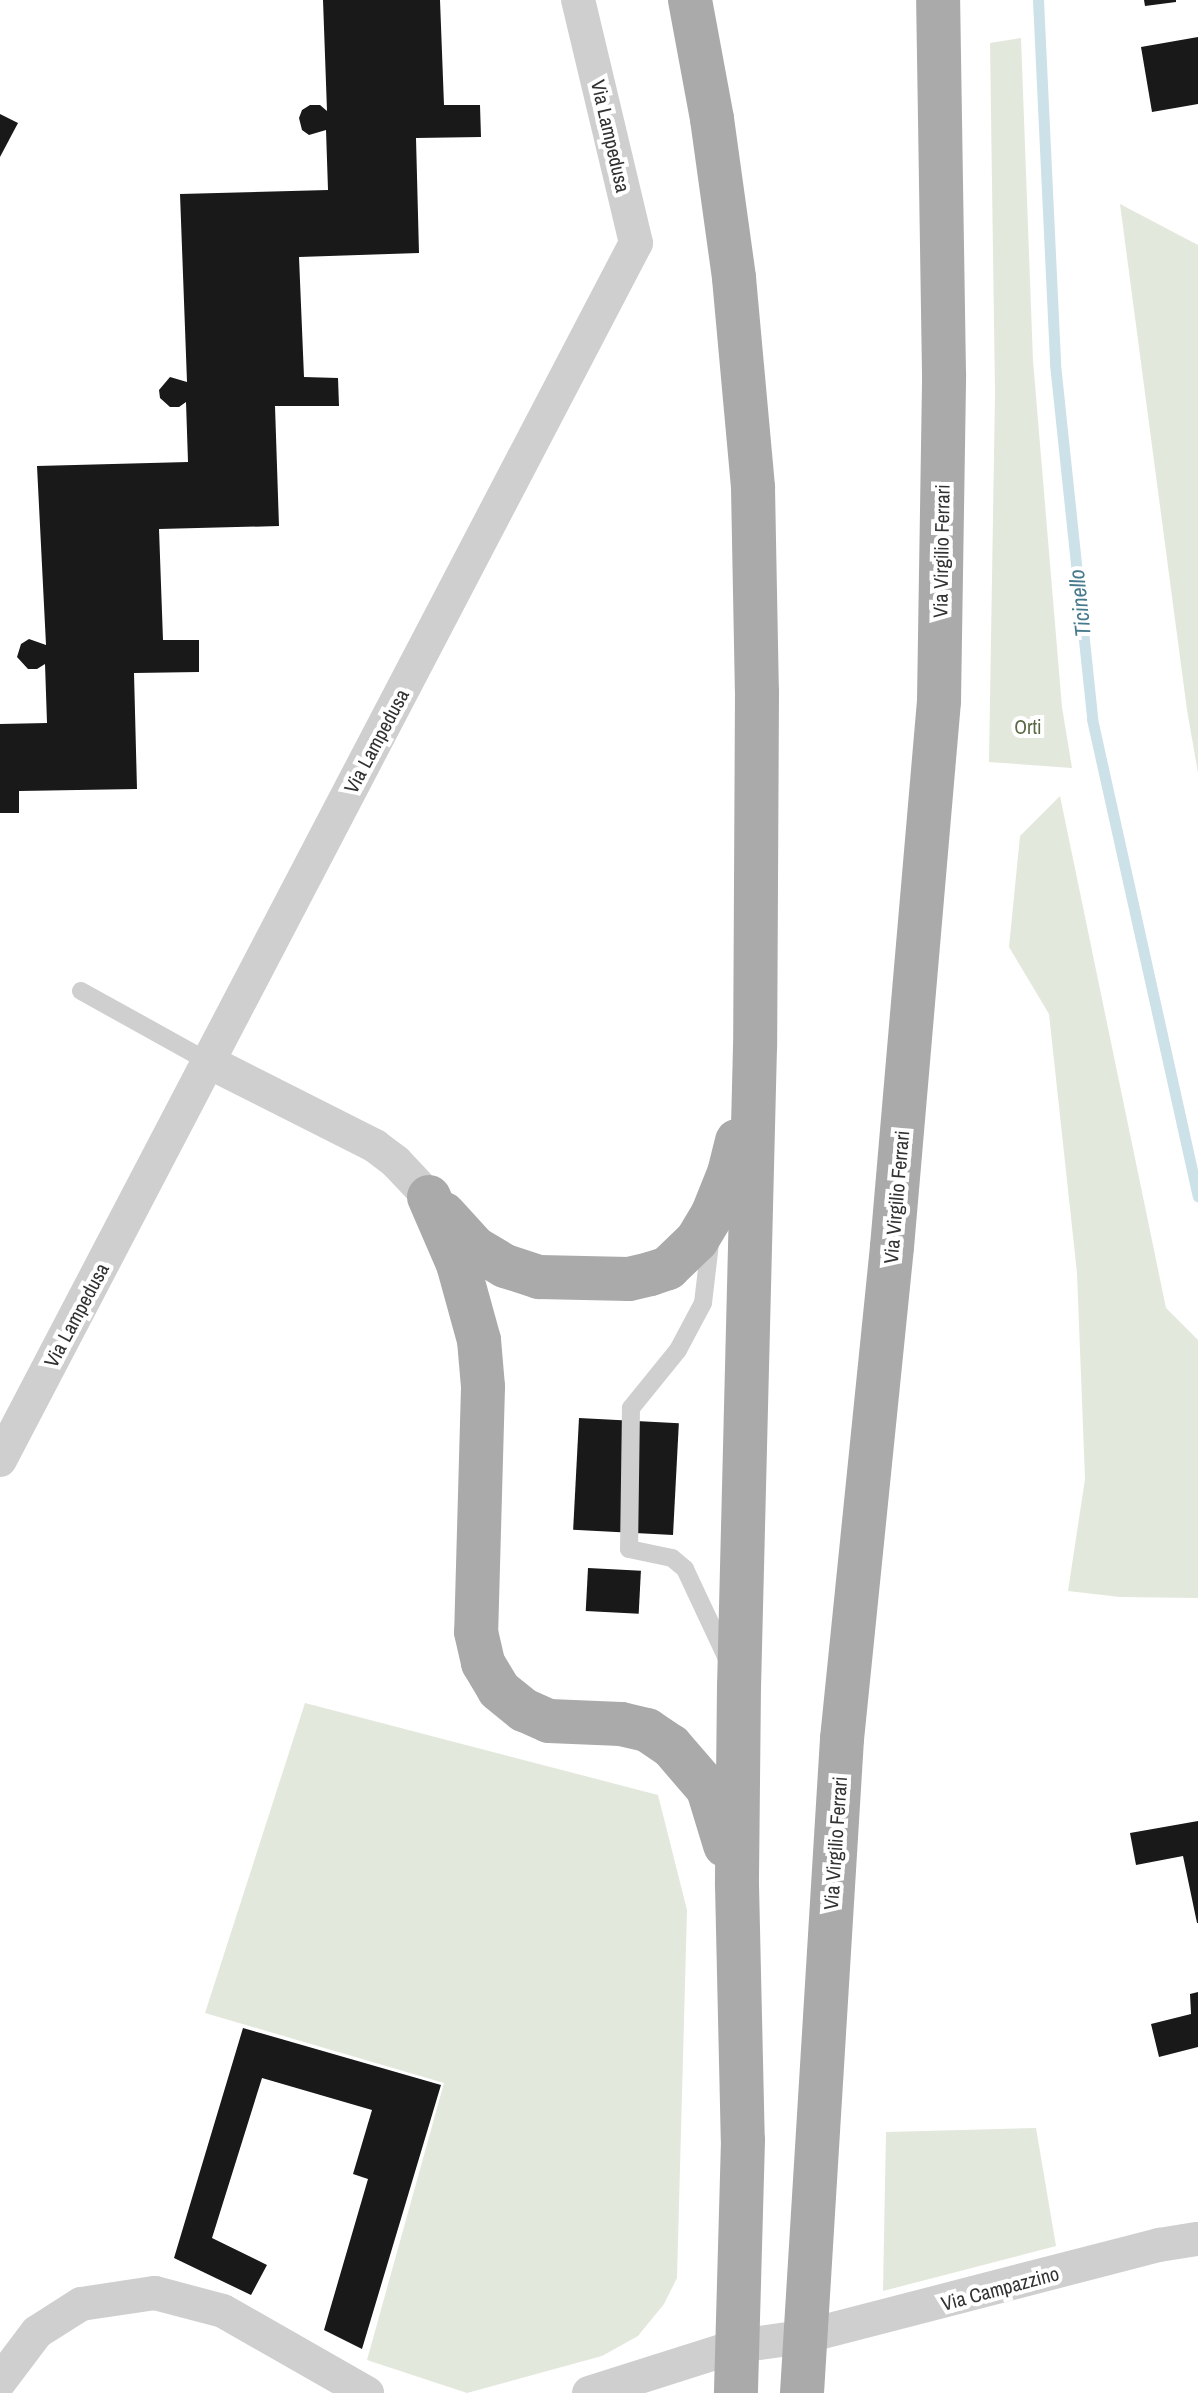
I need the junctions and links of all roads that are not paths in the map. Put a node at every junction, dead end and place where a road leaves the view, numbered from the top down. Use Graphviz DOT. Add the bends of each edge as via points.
graph roads {
  1 [pos="578,0"];
  2 [pos="690,0"];
  3 [pos="938,0"];
  4 [pos="81,991"];
  5 [pos="755,1047"];
  6 [pos="209,1062"];
  7 [pos="429,1197"];
  8 [pos="713,1213"];
  9 [pos="0,1460"];
  10 [pos="739,1686"];
  11 [pos="737,1885"];
  12 [pos="1198,2239"];
  13 [pos="803,2337"];
  14 [pos="737,2346"];
  15 [pos="0,2381"];
  16 [pos="367,2393"];
  17 [pos="589,2393"];
  18 [pos="736,2393"];
  19 [pos="802,2393"];
  1 -- 6 [label="street, Via Lampedusa" via="636,243"];
  2 -- 5 [label="main road" via="734,278 753,488"];
  3 -- 13 [label="main road, Via Virgilio Ferrari" via="944,374 939,701 892,1247 842,1739"];
  4 -- 6 [label="lane"];
  5 -- 8 [label="main road" via="729,1173"];
  5 -- 10 [label="main road"];
  6 -- 7 [label="street" via="375,1146"];
  6 -- 9 [label="street, Via Lampedusa"];
  7 -- 8 [label="main road" via="475,1248 505,1266 539,1277 629,1279 668,1268 697,1240"];
  7 -- 11 [label="main road" via="458,1264 479,1340 483,1387 476,1632 483,1663 499,1690 524,1710 549,1721 647,1730 671,1746 708,1789"];
  8 -- 10 [label="lane" via="703,1303 678,1350 631,1408 629,1549 672,1558 685,1569"];
  10 -- 11 [label="main road"];
  11 -- 14 [label="main road" via="743,2140"];
  12 -- 13 [label="street, Via Campazzino"];
  13 -- 14 [label="street, Via Campazzino"];
  13 -- 19 [label="main road, Via Virgilio Ferrari"];
  14 -- 17 [label="street"];
  14 -- 18 [label="main road"];
  15 -- 16 [label="street" via="37,2332 81,2304 155,2293 223,2311"];
}
